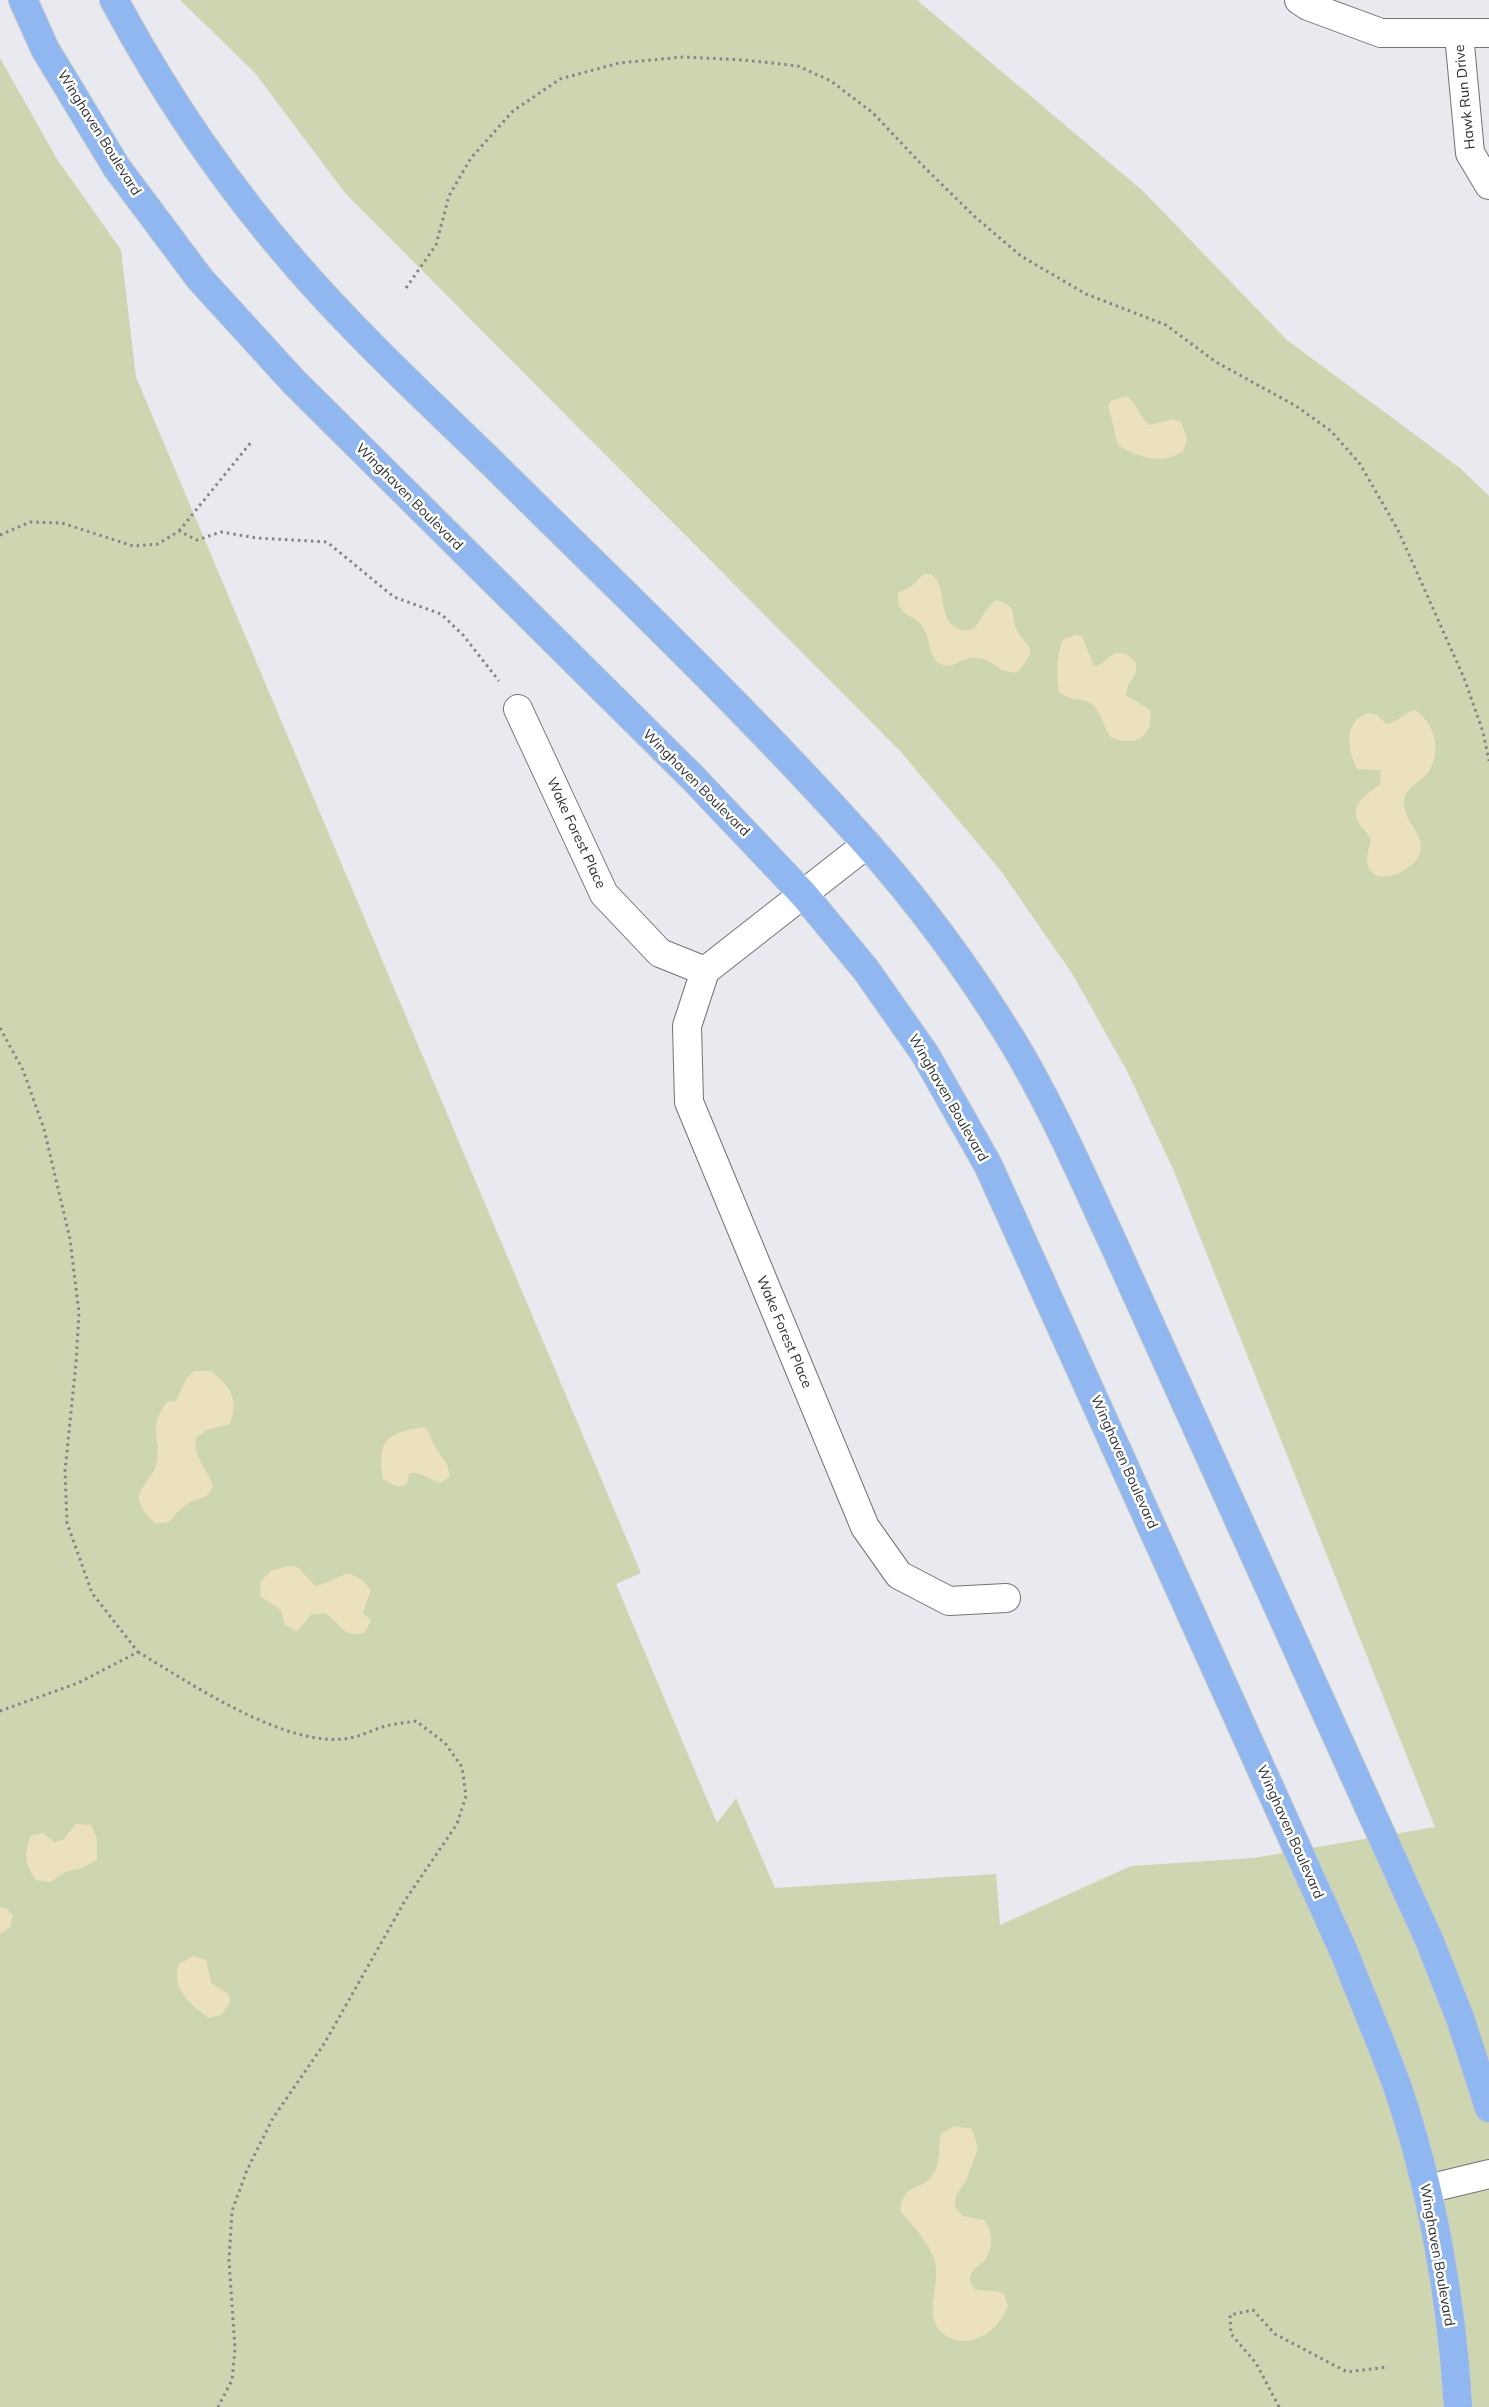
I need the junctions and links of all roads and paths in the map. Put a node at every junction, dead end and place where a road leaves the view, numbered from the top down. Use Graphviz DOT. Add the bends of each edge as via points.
graph roads {
  1 [pos="23,0"];
  2 [pos="114,0"];
  3 [pos="1299,0"];
  4 [pos="1489,33"];
  5 [pos="1459,34"];
  6 [pos="1489,185"];
  7 [pos="406,288"];
  8 [pos="252,441"];
  9 [pos="179,531"];
  10 [pos="0,535"];
  11 [pos="518,709"];
  12 [pos="1489,761"];
  13 [pos="867,844"];
  14 [pos="804,895"];
  15 [pos="705,971"];
  16 [pos="0,1028"];
  17 [pos="1006,1598"];
  18 [pos="138,1652"];
  19 [pos="0,1711"];
  20 [pos="1489,2108"];
  21 [pos="1489,2174"];
  22 [pos="1426,2189"];
  23 [pos="1387,2367"];
  24 [pos="218,2407"];
  25 [pos="1279,2407"];
  26 [pos="1458,2407"];
  1 -- 14 [label="main road, Winghaven Boulevard" via="46,48 117,168 200,279 294,382 694,780"];
  2 -- 13 [label="main road" via="140,48 208,155 298,267 707,677"];
  3 -- 5 [label="street, Hawk Run Drive" via="1381,33"];
  4 -- 5 [label="street, Hawk Run Drive"];
  5 -- 6 [label="street, Hawk Run Drive" via="1470,153"];
  7 -- 12 [label="path" via="436,245 449,196 472,158 513,111 560,79 619,64 683,57 798,66 831,81 873,114 922,166 1021,256 1086,294 1166,325 1216,362 1296,406 1331,431 1360,464 1398,530 1464,678 1483,732"];
  8 -- 9 [label="path"];
  9 -- 10 [label="path" via="158,544 133,546 62,523 30,522"];
  9 -- 11 [label="path" via="197,540 221,532 257,538 327,542 394,597 441,614 463,635"];
  11 -- 15 [label="street, Wake Forest Place" via="604,894 660,953"];
  13 -- 14 [label="street"];
  13 -- 20 [label="main road" via="936,929 1010,1038 1064,1136 1430,1942 1460,2018"];
  14 -- 15 [label="street"];
  14 -- 22 [label="main road, Winghaven Boulevard" via="866,970 926,1054 988,1165 1344,1952 1396,2084"];
  15 -- 17 [label="street, Wake Forest Place" via="687,1026 689,1102 865,1527 899,1575 949,1601"];
  16 -- 18 [label="path" via="23,1070 44,1129 70,1239 78,1313 65,1471 67,1523 92,1593"];
  18 -- 19 [label="path" via="78,1683"];
  18 -- 24 [label="path" via="222,1701 281,1728 318,1739 350,1738 388,1725 416,1721 445,1743 462,1767 466,1796 457,1824 406,1899 324,2044 273,2118 247,2170 232,2211 229,2260 235,2348 232,2380"];
  21 -- 22 [label="street"];
  22 -- 26 [label="main road, Winghaven Boulevard" via="1456,2362"];
  23 -- 25 [label="path" via="1347,2372 1275,2334 1253,2310 1230,2315 1232,2334 1256,2363"];
}
